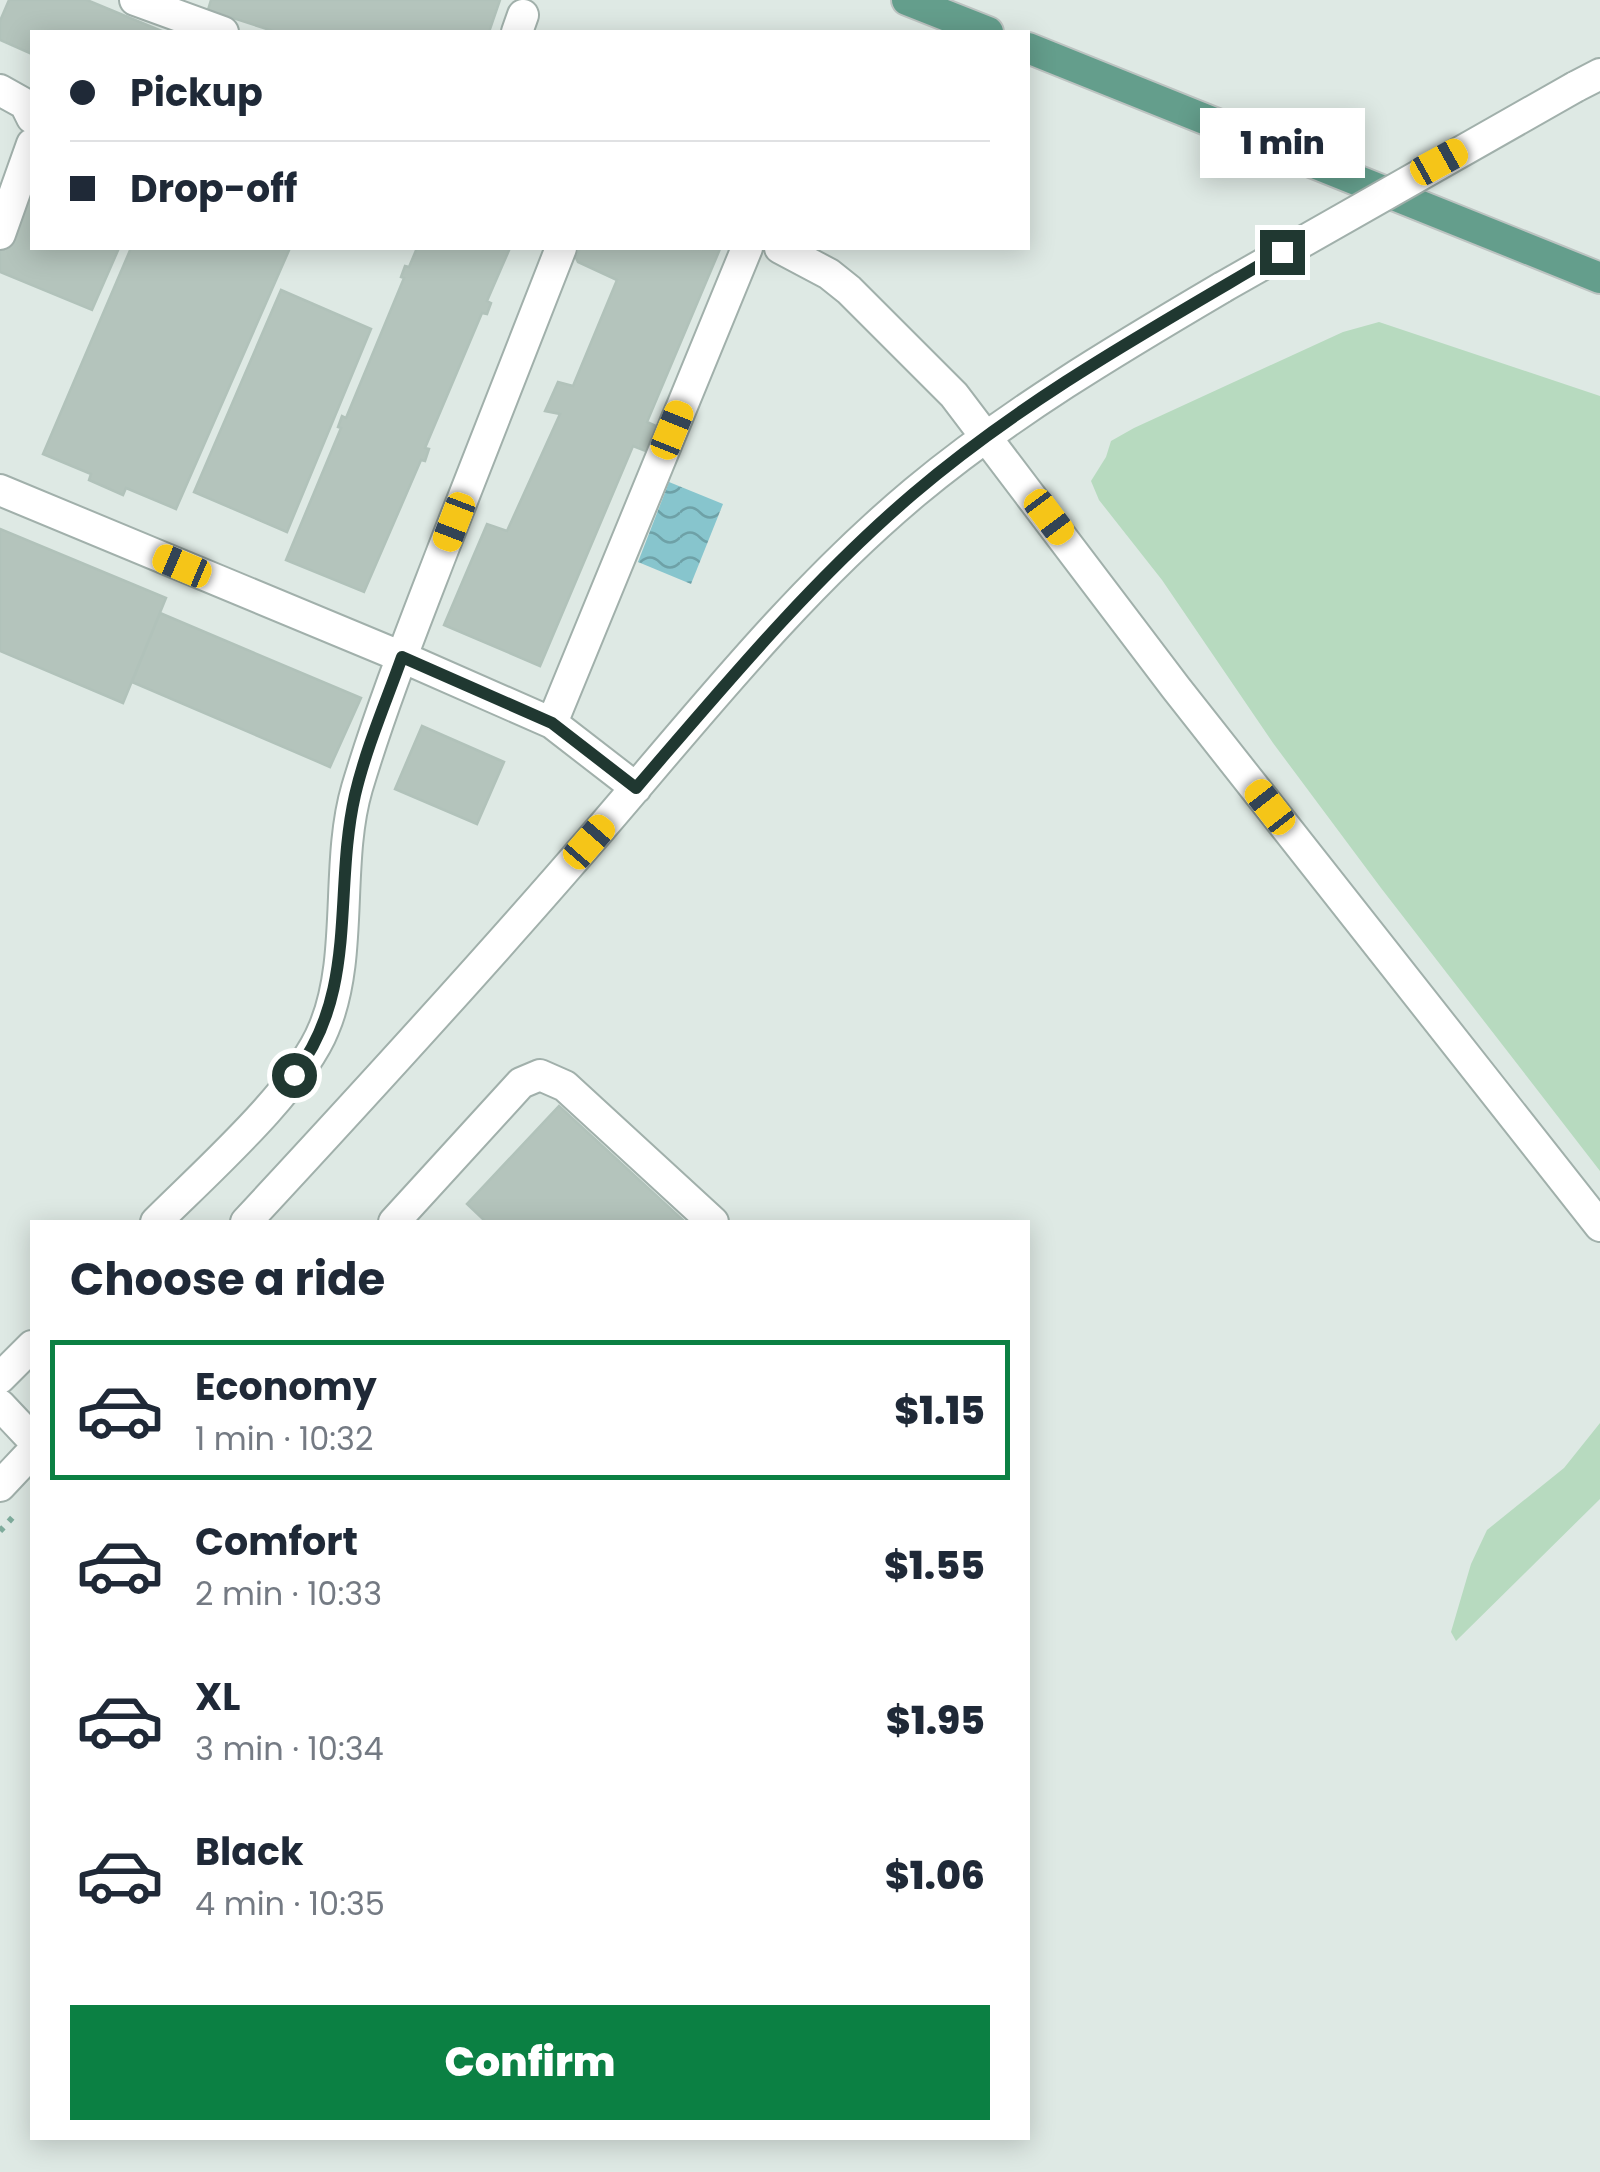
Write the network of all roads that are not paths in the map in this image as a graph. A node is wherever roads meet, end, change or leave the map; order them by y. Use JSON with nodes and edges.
{"nodes":[{"id":1,"x":136,"y":0,"type":"edge"},
{"id":2,"x":907,"y":0,"type":"edge"},
{"id":3,"x":217,"y":30,"type":"edge"},
{"id":4,"x":983,"y":30,"type":"edge"},
{"id":5,"x":1030,"y":49,"type":"edge"},
{"id":6,"x":1588,"y":80,"type":"edge"},
{"id":7,"x":0,"y":90,"type":"edge"},
{"id":8,"x":30,"y":113,"type":"edge"},
{"id":9,"x":30,"y":150,"type":"edge"},
{"id":10,"x":0,"y":234,"type":"edge"},
{"id":11,"x":560,"y":250,"type":"edge"},
{"id":12,"x":747,"y":250,"type":"edge"},
{"id":13,"x":784,"y":250,"type":"edge"},
{"id":14,"x":1600,"y":278,"type":"edge"},
{"id":15,"x":988,"y":435,"type":"junction"},
{"id":16,"x":0,"y":490,"type":"edge"},
{"id":17,"x":402,"y":657,"type":"junction"},
{"id":18,"x":552,"y":723,"type":"junction"},
{"id":19,"x":636,"y":788,"type":"junction"},
{"id":20,"x":158,"y":1220,"type":"edge"},
{"id":21,"x":248,"y":1220,"type":"edge"},
{"id":22,"x":396,"y":1220,"type":"edge"},
{"id":23,"x":711,"y":1220,"type":"edge"},
{"id":24,"x":1600,"y":1226,"type":"edge"},
{"id":25,"x":30,"y":1348,"type":"edge"},
{"id":26,"x":0,"y":1378,"type":"edge"},
{"id":27,"x":0,"y":1405,"type":"edge"},
{"id":28,"x":30,"y":1438,"type":"edge"},
{"id":29,"x":30,"y":1454,"type":"edge"},
{"id":30,"x":0,"y":1486,"type":"edge"}],
"edges":[{"from":1,"to":3,"type":"street"},
{"from":2,"to":4,"type":"main road"},
{"from":5,"to":14,"type":"main road"},
{"from":6,"to":15,"type":"street","bridge":true},
{"from":7,"to":8,"type":"street"},
{"from":9,"to":10,"type":"street"},
{"from":11,"to":17,"type":"street"},
{"from":12,"to":18,"type":"street"},
{"from":13,"to":15,"type":"street"},
{"from":15,"to":19,"type":"street"},
{"from":15,"to":24,"type":"street"},
{"from":16,"to":17,"type":"street"},
{"from":17,"to":18,"type":"street"},
{"from":17,"to":20,"type":"street"},
{"from":18,"to":19,"type":"street"},
{"from":19,"to":21,"type":"street"},
{"from":22,"to":23,"type":"street"},
{"from":25,"to":26,"type":"street"},
{"from":27,"to":28,"type":"street"},
{"from":29,"to":30,"type":"street"}]}
